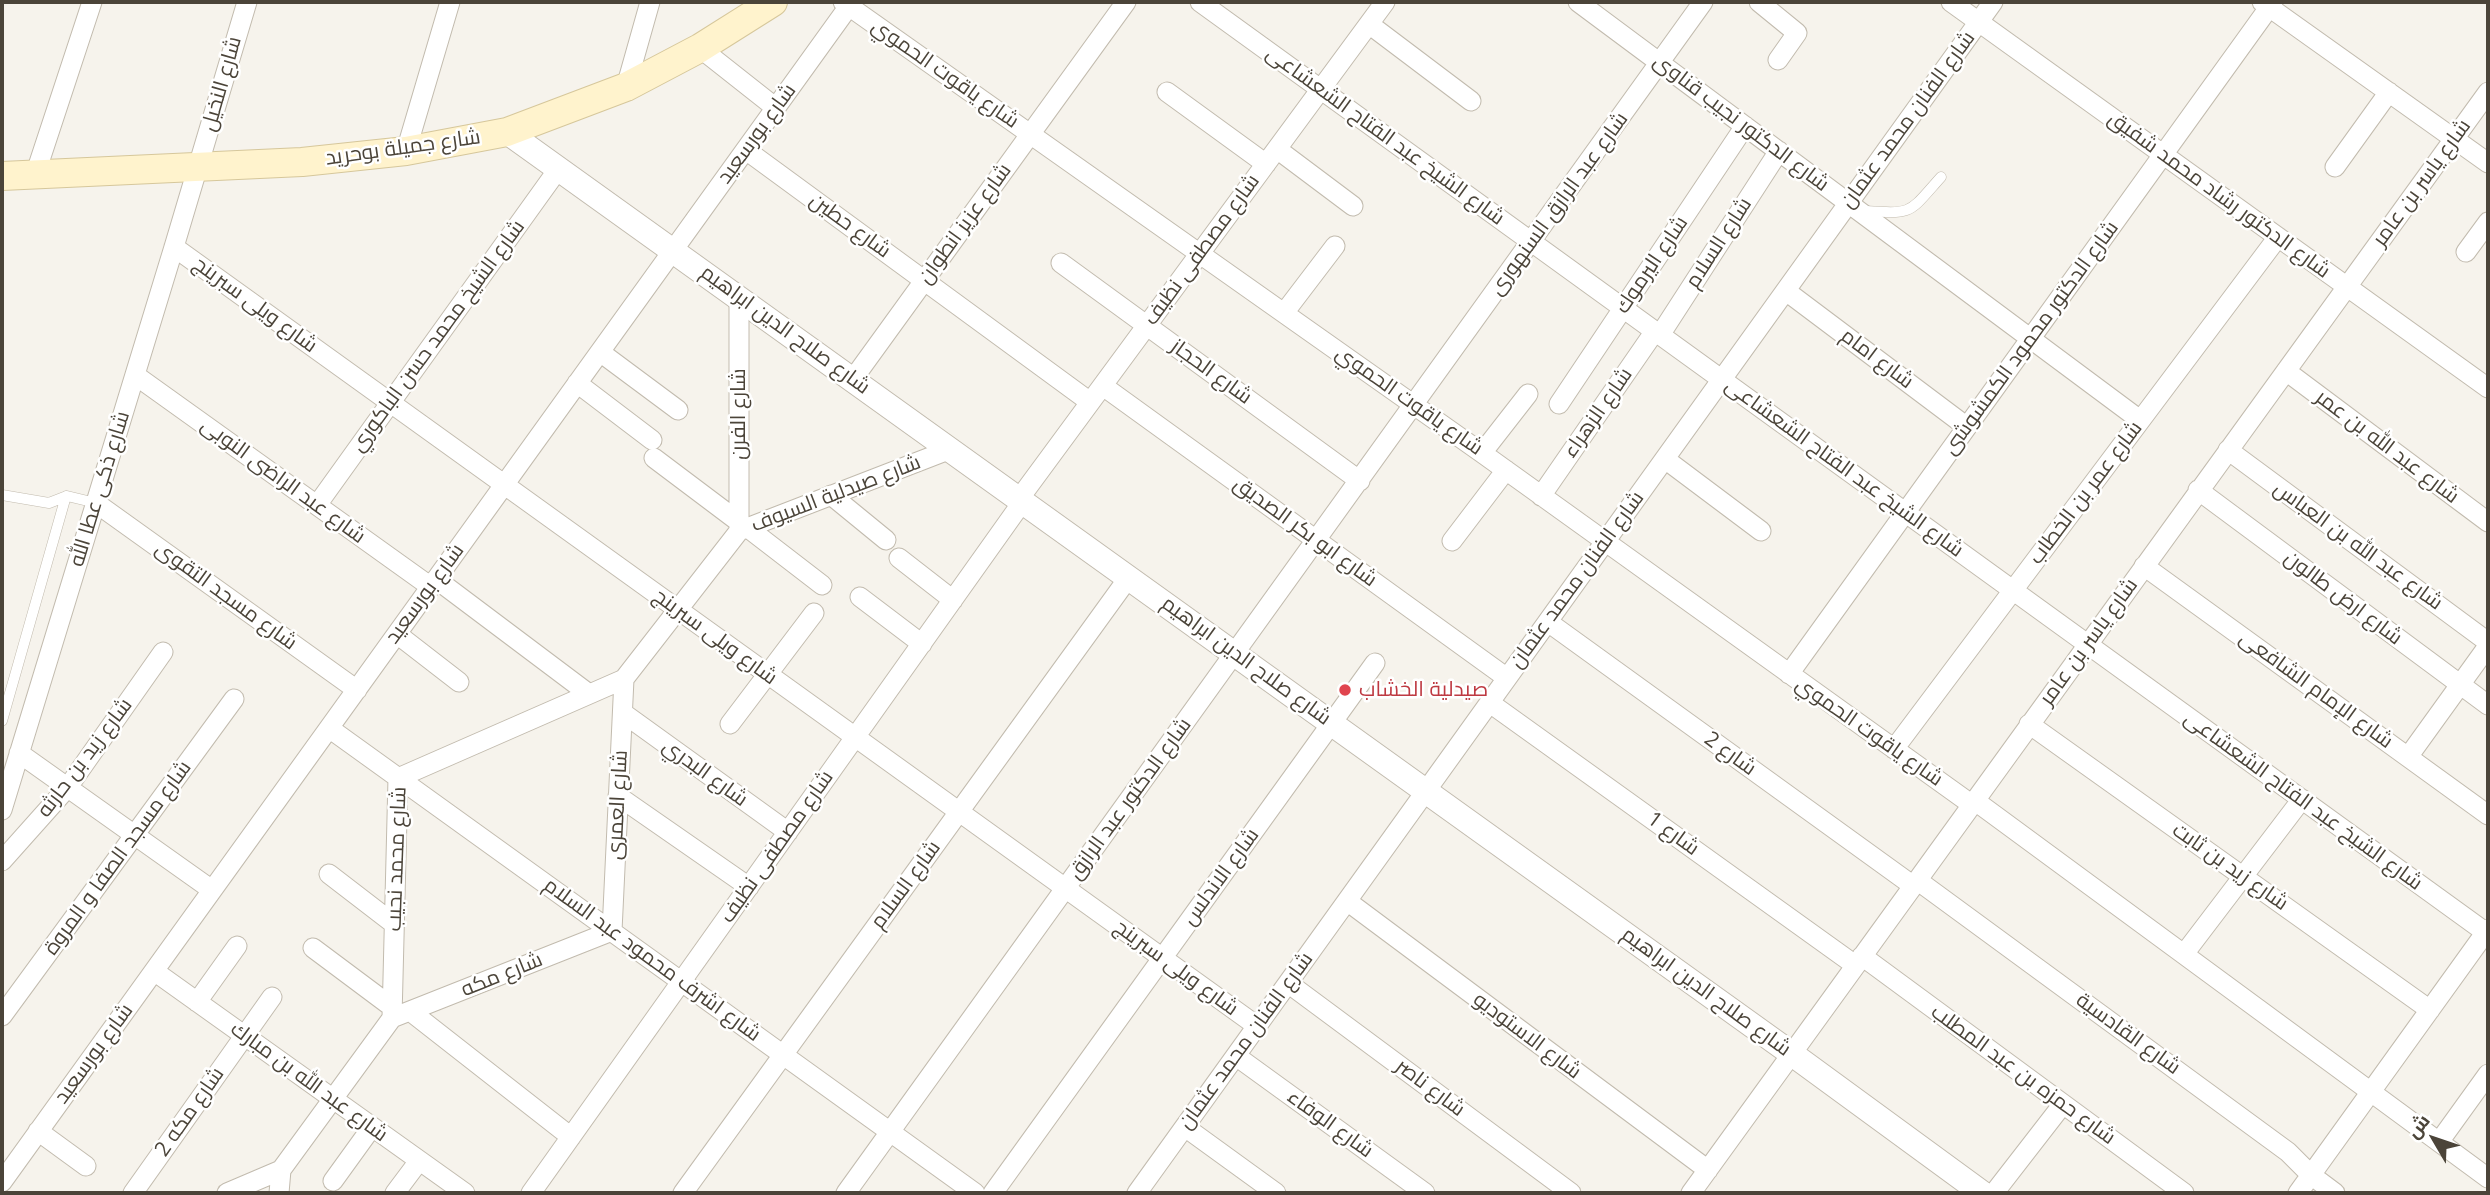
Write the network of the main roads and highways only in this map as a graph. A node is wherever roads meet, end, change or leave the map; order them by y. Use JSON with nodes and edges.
{"nodes":[{"id":1,"x":773,"y":2,"type":"edge"},
{"id":2,"x":2,"y":176,"type":"edge"}],
"edges":[{"from":1,"to":2,"type":"main road","name":"شارع جميلة بوحريد"}]}
